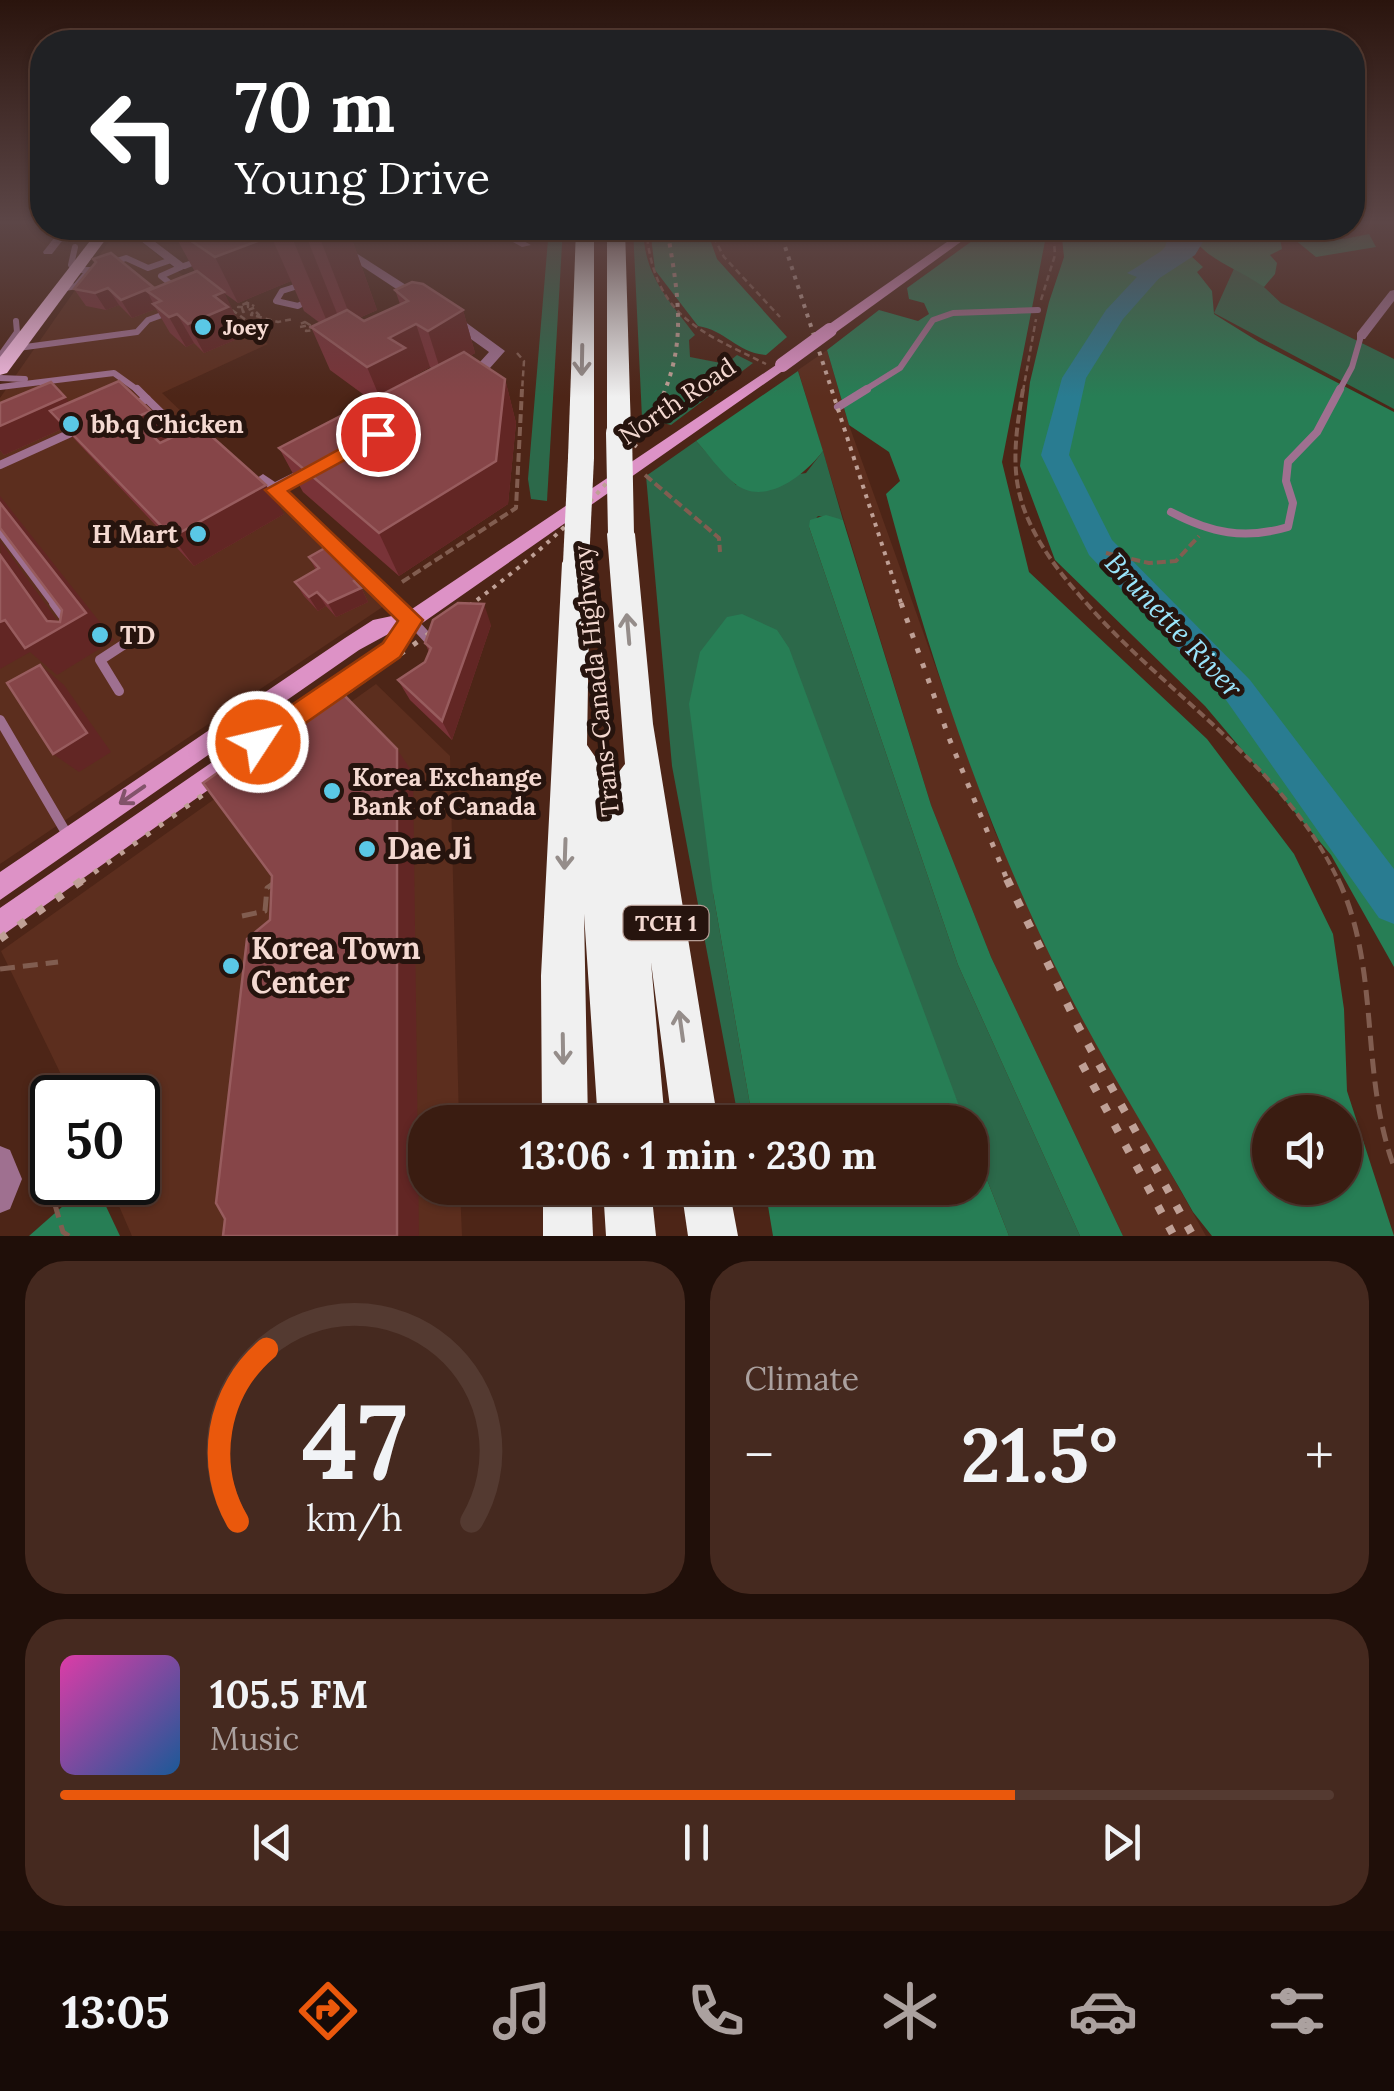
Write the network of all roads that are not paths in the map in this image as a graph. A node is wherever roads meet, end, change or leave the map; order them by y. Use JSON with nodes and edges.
{"nodes":[{"id":1,"x":47,"y":282,"type":"edge"},
{"id":2,"x":68,"y":282,"type":"edge"},
{"id":3,"x":168,"y":282,"type":"edge"},
{"id":4,"x":331,"y":282,"type":"dead end"},
{"id":5,"x":386,"y":282,"type":"edge"},
{"id":6,"x":584,"y":282,"type":"edge"},
{"id":7,"x":617,"y":282,"type":"edge"},
{"id":8,"x":898,"y":282,"type":"edge"},
{"id":9,"x":317,"y":288,"type":"junction"},
{"id":10,"x":1394,"y":293,"type":"edge"},
{"id":11,"x":189,"y":298,"type":"edge"},
{"id":12,"x":182,"y":306,"type":"edge"},
{"id":13,"x":1038,"y":310,"type":"road end"},
{"id":14,"x":1361,"y":336,"type":"joint"},
{"id":15,"x":4,"y":353,"type":"edge"},
{"id":16,"x":0,"y":378,"type":"edge"},
{"id":17,"x":33,"y":380,"type":"junction"},
{"id":18,"x":0,"y":387,"type":"edge"},
{"id":19,"x":456,"y":391,"type":"edge"},
{"id":20,"x":147,"y":399,"type":"junction"},
{"id":21,"x":838,"y":407,"type":"dead end"},
{"id":22,"x":114,"y":414,"type":"edge"},
{"id":23,"x":81,"y":428,"type":"edge"},
{"id":24,"x":184,"y":451,"type":"edge"},
{"id":25,"x":326,"y":462,"type":"edge"},
{"id":26,"x":0,"y":465,"type":"edge"},
{"id":27,"x":1171,"y":512,"type":"dead end"},
{"id":28,"x":0,"y":531,"type":"edge"},
{"id":29,"x":411,"y":620,"type":"junction"},
{"id":30,"x":74,"y":629,"type":"edge"},
{"id":31,"x":146,"y":630,"type":"dead end"},
{"id":32,"x":432,"y":652,"type":"edge"},
{"id":33,"x":118,"y":691,"type":"dead end"},
{"id":34,"x":0,"y":720,"type":"edge"},
{"id":35,"x":570,"y":722,"type":"junction"},
{"id":36,"x":636,"y":724,"type":"junction"},
{"id":37,"x":230,"y":746,"type":"junction"},
{"id":38,"x":69,"y":838,"type":"junction"},
{"id":39,"x":4,"y":879,"type":"edge"},
{"id":40,"x":0,"y":924,"type":"edge"},
{"id":41,"x":565,"y":1105,"type":"edge"},
{"id":42,"x":620,"y":1105,"type":"edge"},
{"id":43,"x":641,"y":1105,"type":"edge"},
{"id":44,"x":692,"y":1105,"type":"edge"},
{"id":45,"x":0,"y":1160,"type":"edge"},
{"id":46,"x":0,"y":1199,"type":"edge"},
{"id":47,"x":567,"y":1205,"type":"edge"},
{"id":48,"x":628,"y":1205,"type":"edge"},
{"id":49,"x":648,"y":1205,"type":"edge"},
{"id":50,"x":708,"y":1205,"type":"edge"},
{"id":51,"x":568,"y":1236,"type":"edge"},
{"id":52,"x":631,"y":1236,"type":"edge"},
{"id":53,"x":651,"y":1236,"type":"edge"},
{"id":54,"x":713,"y":1236,"type":"edge"}],
"edges":[{"from":1,"to":15,"type":"main road"},
{"from":2,"to":15,"type":"main road"},
{"from":3,"to":11,"type":"lane"},
{"from":4,"to":9,"type":"lane"},
{"from":5,"to":19,"type":"street"},
{"from":6,"to":35,"type":"highway","name":"Trans-Canada Highway","one_way":true,"bridge":true},
{"from":36,"to":7,"type":"highway","name":"Trans-Canada Highway","number":"TCH 1","one_way":true,"bridge":true},
{"from":8,"to":29,"type":"main road","name":"North Road","bridge":true},
{"from":9,"to":9,"type":"lane"},
{"from":10,"to":14,"type":"street"},
{"from":12,"to":15,"type":"lane"},
{"from":13,"to":21,"type":"lane"},
{"from":14,"to":27,"type":"lane"},
{"from":16,"to":17,"type":"lane"},
{"from":17,"to":18,"type":"lane"},
{"from":17,"to":20,"type":"lane"},
{"from":20,"to":22,"type":"lane"},
{"from":20,"to":24,"type":"lane"},
{"from":23,"to":26,"type":"lane"},
{"from":25,"to":29,"type":"street"},
{"from":28,"to":30,"type":"lane"},
{"from":29,"to":32,"type":"lane"},
{"from":29,"to":37,"type":"main road","name":"North Road"},
{"from":29,"to":37,"type":"main road","name":"North Road"},
{"from":31,"to":33,"type":"lane"},
{"from":34,"to":38,"type":"lane"},
{"from":35,"to":41,"type":"highway","name":"Trans-Canada Highway","one_way":true},
{"from":35,"to":42,"type":"highway"},
{"from":36,"to":43,"type":"highway"},
{"from":44,"to":36,"type":"highway","name":"Trans-Canada Highway","number":"TCH 1","one_way":true},
{"from":37,"to":38,"type":"main road","name":"North Road","one_way":true},
{"from":37,"to":40,"type":"main road"},
{"from":38,"to":39,"type":"main road","name":"North Road"},
{"from":45,"to":46,"type":"street"},
{"from":47,"to":51,"type":"highway"},
{"from":48,"to":52,"type":"highway"},
{"from":49,"to":53,"type":"highway"},
{"from":50,"to":54,"type":"highway"}]}
